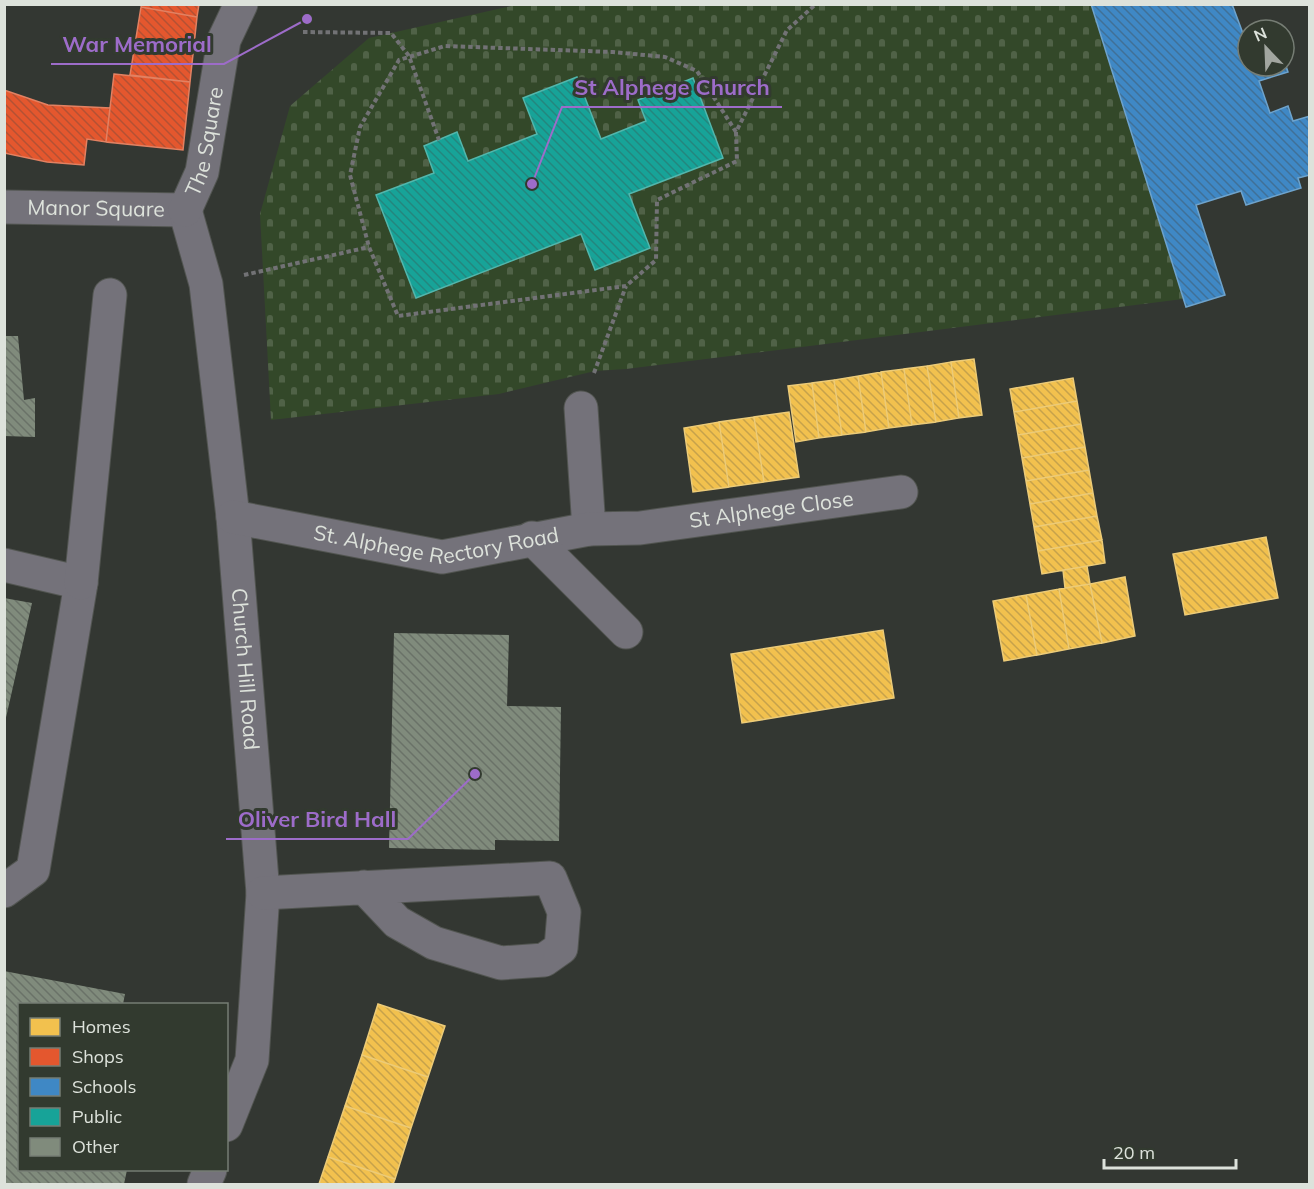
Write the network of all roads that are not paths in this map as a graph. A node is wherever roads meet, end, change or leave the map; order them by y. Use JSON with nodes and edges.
{"nodes":[{"id":1,"x":241,"y":4,"type":"edge"},
{"id":2,"x":4,"y":207,"type":"edge"},
{"id":3,"x":185,"y":210,"type":"junction"},
{"id":4,"x":110,"y":295,"type":"dead end"},
{"id":5,"x":581,"y":408,"type":"road end"},
{"id":6,"x":901,"y":492,"type":"dead end"},
{"id":7,"x":233,"y":517,"type":"junction"},
{"id":8,"x":640,"y":528,"type":"joint"},
{"id":9,"x":589,"y":529,"type":"junction"},
{"id":10,"x":532,"y":538,"type":"junction"},
{"id":11,"x":4,"y":565,"type":"edge"},
{"id":12,"x":81,"y":583,"type":"junction"},
{"id":13,"x":626,"y":632,"type":"dead end"},
{"id":14,"x":364,"y":887,"type":"junction"},
{"id":15,"x":4,"y":891,"type":"edge"},
{"id":16,"x":263,"y":893,"type":"junction"},
{"id":17,"x":228,"y":1120,"type":"edge"},
{"id":18,"x":210,"y":1171,"type":"edge"},
{"id":19,"x":204,"y":1185,"type":"edge"}],
"edges":[{"from":1,"to":3,"type":"street","name":"The Square"},
{"from":2,"to":3,"type":"street","name":"Manor Square"},
{"from":3,"to":7,"type":"street","name":"Church Hill Road"},
{"from":4,"to":12,"type":"street"},
{"from":5,"to":9,"type":"street"},
{"from":6,"to":8,"type":"street","name":"St Alphege Close"},
{"from":7,"to":10,"type":"street","name":"St. Alphege Rectory Road"},
{"from":7,"to":16,"type":"street","name":"Church Hill Road"},
{"from":8,"to":9,"type":"street","name":"St. Alphege Rectory Road"},
{"from":9,"to":10,"type":"street","name":"St. Alphege Rectory Road"},
{"from":10,"to":13,"type":"street"},
{"from":11,"to":12,"type":"street"},
{"from":12,"to":15,"type":"street"},
{"from":14,"to":14,"type":"street"},
{"from":14,"to":16,"type":"street"},
{"from":16,"to":17,"type":"street","name":"Church Hill Road"},
{"from":18,"to":19,"type":"street"}]}
